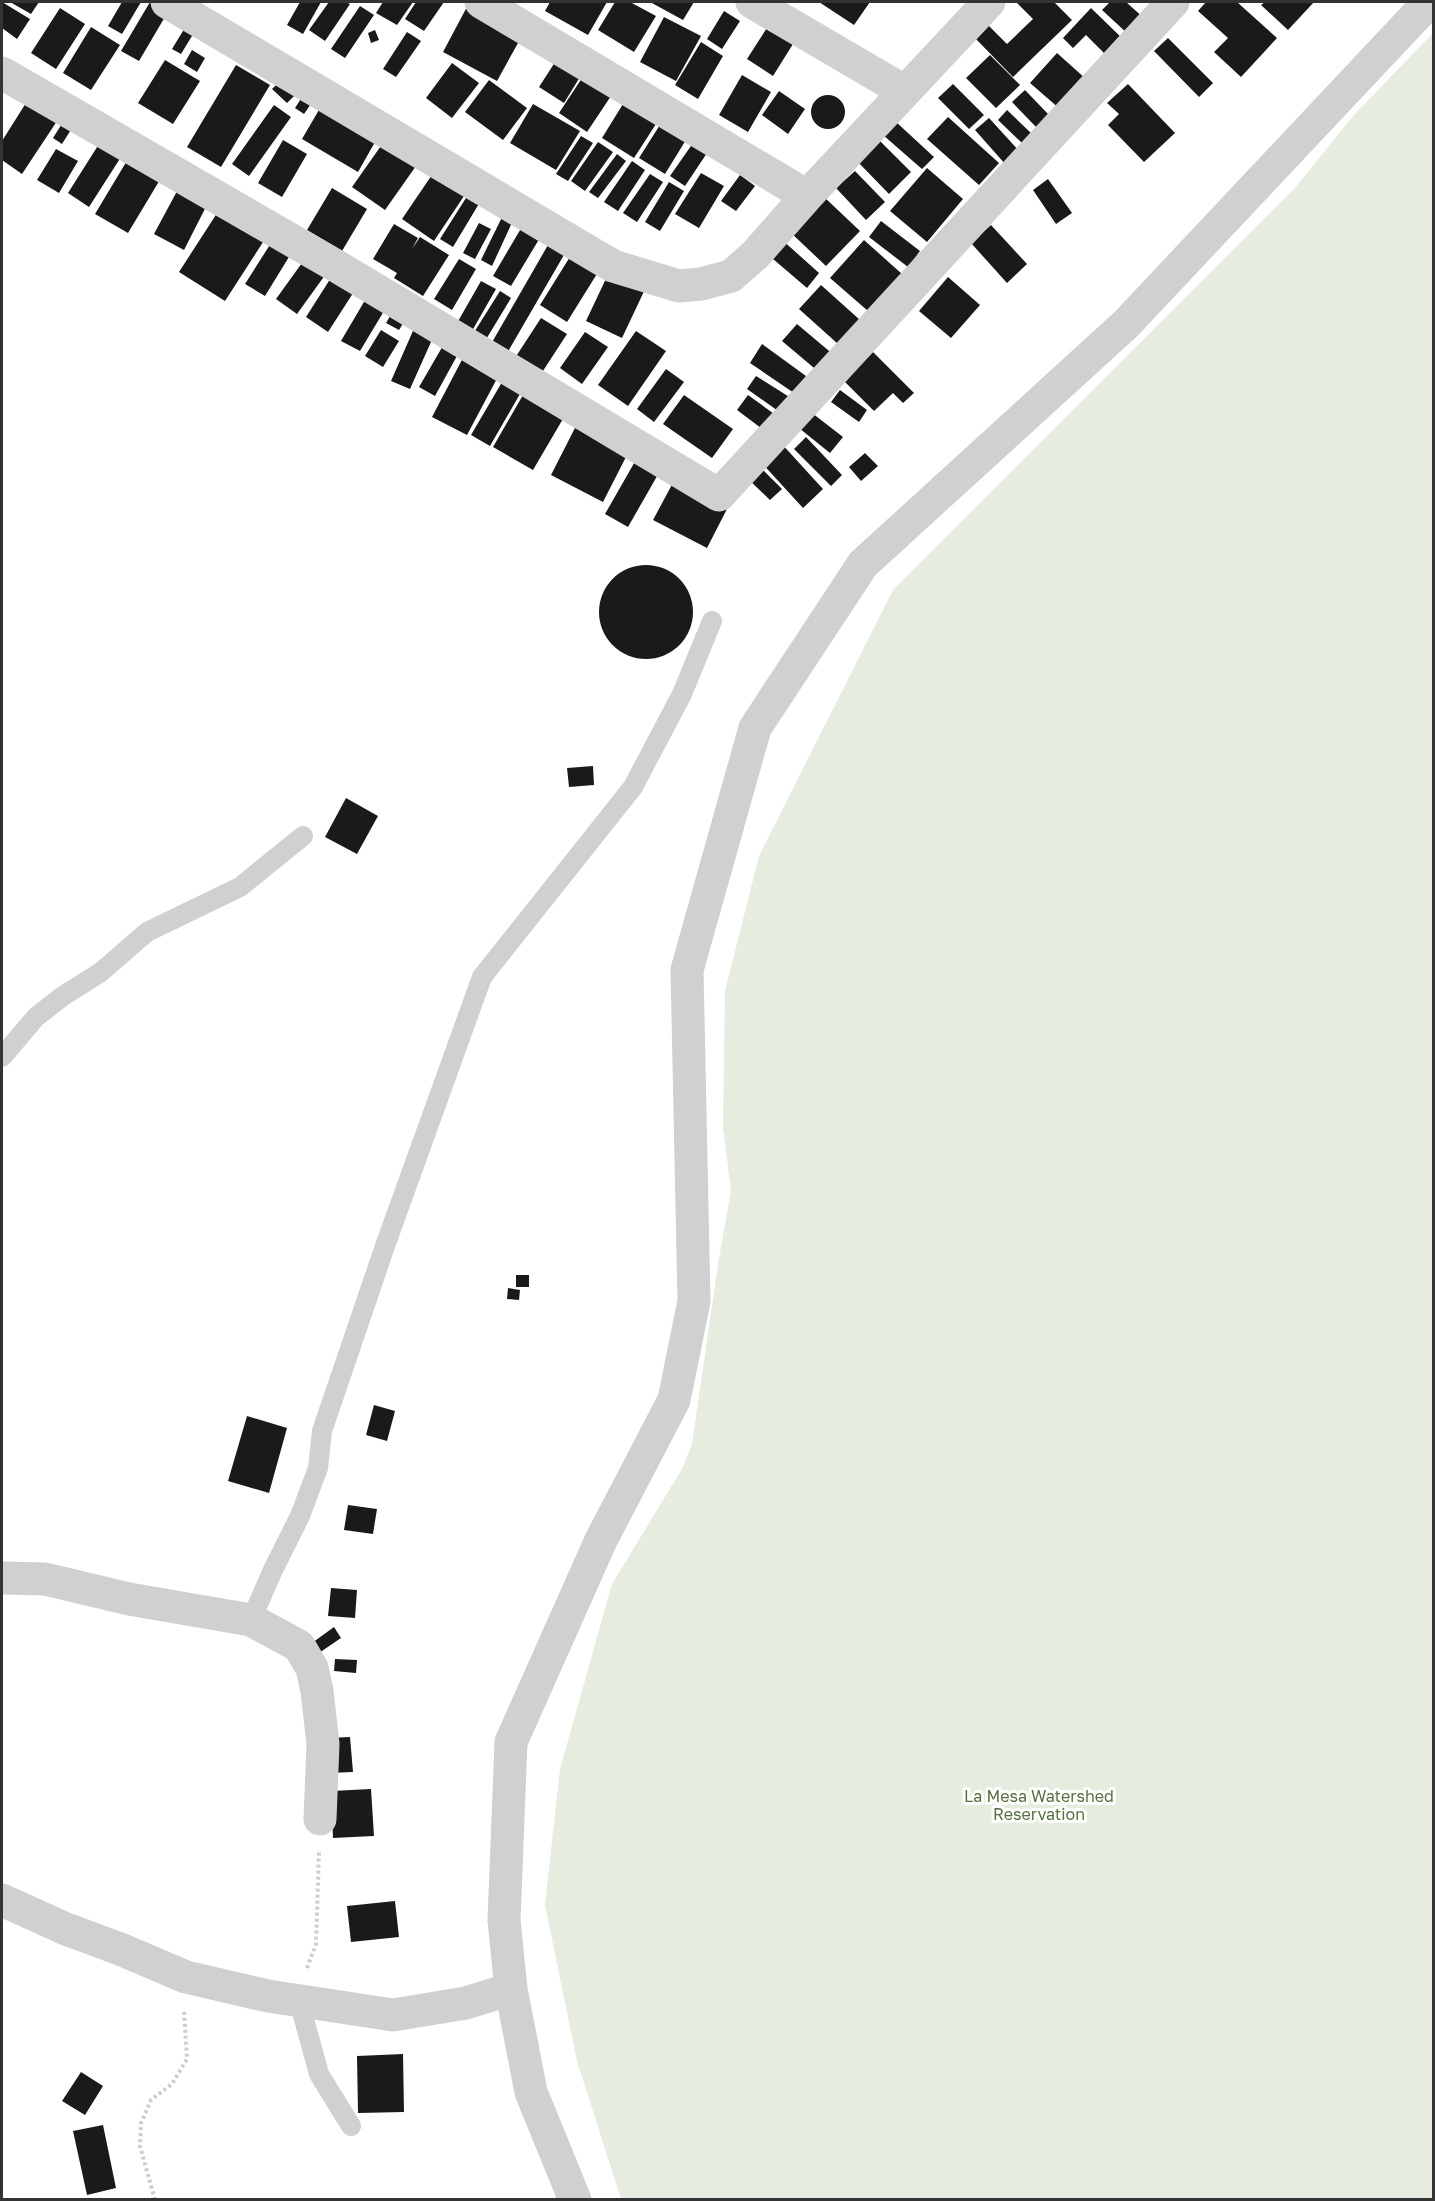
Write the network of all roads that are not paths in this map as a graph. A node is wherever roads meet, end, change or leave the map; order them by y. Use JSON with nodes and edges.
{"nodes":[{"id":1,"x":167,"y":2,"type":"edge"},
{"id":2,"x":481,"y":2,"type":"edge"},
{"id":3,"x":752,"y":2,"type":"edge"},
{"id":4,"x":989,"y":2,"type":"edge"},
{"id":5,"x":1173,"y":2,"type":"edge"},
{"id":6,"x":1429,"y":2,"type":"edge"},
{"id":7,"x":2,"y":73,"type":"edge"},
{"id":8,"x":904,"y":91,"type":"junction"},
{"id":9,"x":807,"y":196,"type":"junction"},
{"id":10,"x":712,"y":621,"type":"dead end"},
{"id":11,"x":303,"y":836,"type":"dead end"},
{"id":12,"x":2,"y":1057,"type":"edge"},
{"id":13,"x":2,"y":1578,"type":"edge"},
{"id":14,"x":251,"y":1620,"type":"junction"},
{"id":15,"x":320,"y":1819,"type":"road end"},
{"id":16,"x":2,"y":1900,"type":"edge"},
{"id":17,"x":511,"y":1989,"type":"junction"},
{"id":18,"x":299,"y":2001,"type":"junction"},
{"id":19,"x":351,"y":2126,"type":"dead end"},
{"id":20,"x":575,"y":2199,"type":"edge"}],
"edges":[{"from":1,"to":9,"type":"street"},
{"from":2,"to":9,"type":"street"},
{"from":3,"to":8,"type":"street"},
{"from":4,"to":8,"type":"street"},
{"from":5,"to":7,"type":"street"},
{"from":6,"to":17,"type":"street"},
{"from":8,"to":9,"type":"street"},
{"from":10,"to":14,"type":"lane"},
{"from":11,"to":12,"type":"lane"},
{"from":13,"to":14,"type":"street"},
{"from":14,"to":15,"type":"street"},
{"from":16,"to":18,"type":"street"},
{"from":17,"to":18,"type":"street"},
{"from":17,"to":20,"type":"street"},
{"from":18,"to":19,"type":"lane"}]}
